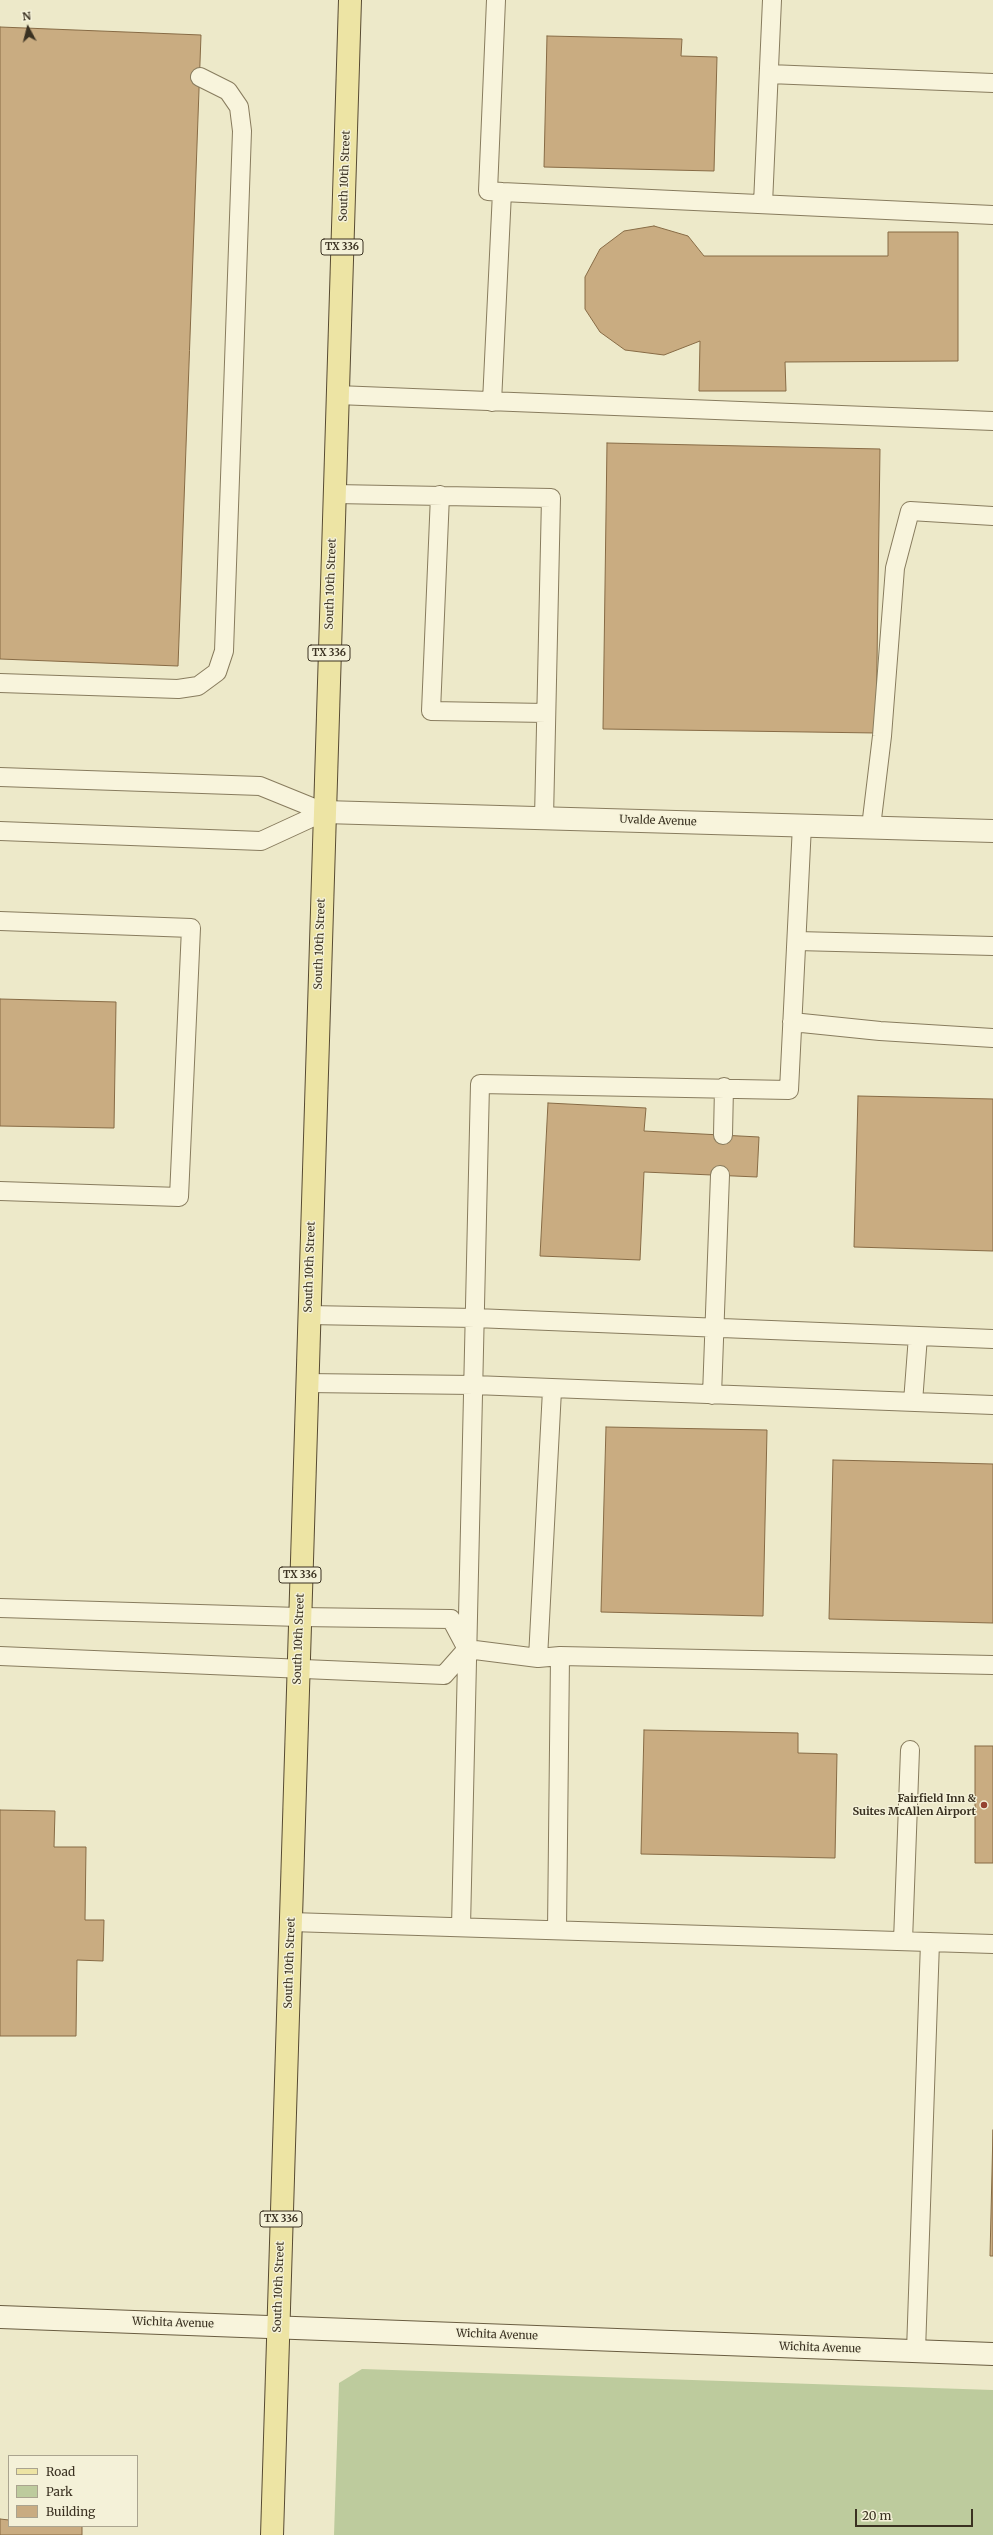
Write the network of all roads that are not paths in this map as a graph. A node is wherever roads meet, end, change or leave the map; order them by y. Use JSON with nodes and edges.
{"nodes":[{"id":1,"x":350,"y":0,"type":"edge"},
{"id":2,"x":496,"y":0,"type":"edge"},
{"id":3,"x":772,"y":0,"type":"edge"},
{"id":4,"x":769,"y":74,"type":"junction"},
{"id":5,"x":200,"y":78,"type":"dead end"},
{"id":6,"x":993,"y":83,"type":"edge"},
{"id":7,"x":502,"y":192,"type":"junction"},
{"id":8,"x":762,"y":204,"type":"junction"},
{"id":9,"x":993,"y":215,"type":"edge"},
{"id":10,"x":337,"y":396,"type":"junction"},
{"id":11,"x":492,"y":402,"type":"junction"},
{"id":12,"x":993,"y":421,"type":"edge"},
{"id":13,"x":334,"y":494,"type":"junction"},
{"id":14,"x":440,"y":495,"type":"junction"},
{"id":15,"x":993,"y":516,"type":"edge"},
{"id":16,"x":0,"y":683,"type":"edge"},
{"id":17,"x":546,"y":713,"type":"junction"},
{"id":18,"x":0,"y":777,"type":"edge"},
{"id":19,"x":324,"y":812,"type":"junction"},
{"id":20,"x":544,"y":818,"type":"junction"},
{"id":21,"x":802,"y":825,"type":"junction"},
{"id":22,"x":871,"y":827,"type":"junction"},
{"id":23,"x":0,"y":831,"type":"edge"},
{"id":24,"x":993,"y":831,"type":"edge"},
{"id":25,"x":0,"y":921,"type":"edge"},
{"id":26,"x":797,"y":941,"type":"junction"},
{"id":27,"x":993,"y":946,"type":"edge"},
{"id":28,"x":792,"y":1022,"type":"junction"},
{"id":29,"x":993,"y":1038,"type":"edge"},
{"id":30,"x":724,"y":1088,"type":"junction"},
{"id":31,"x":722,"y":1135,"type":"dead end"},
{"id":32,"x":720,"y":1176,"type":"dead end"},
{"id":33,"x":0,"y":1191,"type":"edge"},
{"id":34,"x":308,"y":1316,"type":"junction"},
{"id":35,"x":475,"y":1318,"type":"junction"},
{"id":36,"x":715,"y":1327,"type":"junction"},
{"id":37,"x":918,"y":1336,"type":"junction"},
{"id":38,"x":993,"y":1339,"type":"edge"},
{"id":39,"x":306,"y":1383,"type":"junction"},
{"id":40,"x":474,"y":1385,"type":"junction"},
{"id":41,"x":552,"y":1390,"type":"junction"},
{"id":42,"x":712,"y":1395,"type":"junction"},
{"id":43,"x":913,"y":1402,"type":"junction"},
{"id":44,"x":993,"y":1405,"type":"edge"},
{"id":45,"x":0,"y":1608,"type":"edge"},
{"id":46,"x":299,"y":1617,"type":"junction"},
{"id":47,"x":467,"y":1649,"type":"junction"},
{"id":48,"x":0,"y":1656,"type":"edge"},
{"id":49,"x":560,"y":1656,"type":"junction"},
{"id":50,"x":538,"y":1658,"type":"junction"},
{"id":51,"x":993,"y":1665,"type":"edge"},
{"id":52,"x":298,"y":1668,"type":"junction"},
{"id":53,"x":910,"y":1750,"type":"dead end"},
{"id":54,"x":291,"y":1922,"type":"junction"},
{"id":55,"x":461,"y":1927,"type":"junction"},
{"id":56,"x":557,"y":1930,"type":"junction"},
{"id":57,"x":903,"y":1941,"type":"junction"},
{"id":58,"x":930,"y":1942,"type":"junction"},
{"id":59,"x":993,"y":1944,"type":"edge"},
{"id":60,"x":0,"y":2317,"type":"edge"},
{"id":61,"x":277,"y":2327,"type":"junction"},
{"id":62,"x":916,"y":2351,"type":"junction"},
{"id":63,"x":993,"y":2354,"type":"edge"},
{"id":64,"x":272,"y":2535,"type":"edge"}],
"edges":[{"from":1,"to":10,"type":"main road","name":"South 10th Street","number":"TX 336"},
{"from":2,"to":7,"type":"lane"},
{"from":3,"to":4,"type":"lane"},
{"from":4,"to":6,"type":"lane"},
{"from":4,"to":8,"type":"lane"},
{"from":5,"to":16,"type":"lane"},
{"from":7,"to":8,"type":"lane"},
{"from":7,"to":11,"type":"lane"},
{"from":8,"to":9,"type":"lane"},
{"from":10,"to":11,"type":"lane"},
{"from":10,"to":13,"type":"main road","name":"South 10th Street","number":"TX 336"},
{"from":11,"to":12,"type":"lane"},
{"from":13,"to":14,"type":"lane"},
{"from":13,"to":19,"type":"main road","name":"South 10th Street","number":"TX 336"},
{"from":14,"to":17,"type":"lane"},
{"from":14,"to":17,"type":"lane"},
{"from":15,"to":22,"type":"lane"},
{"from":17,"to":20,"type":"lane"},
{"from":18,"to":19,"type":"lane"},
{"from":19,"to":20,"type":"street","name":"Uvalde Avenue"},
{"from":19,"to":23,"type":"lane"},
{"from":19,"to":34,"type":"main road","name":"South 10th Street","number":"TX 336"},
{"from":20,"to":21,"type":"street","name":"Uvalde Avenue"},
{"from":21,"to":22,"type":"street","name":"Uvalde Avenue"},
{"from":21,"to":26,"type":"lane"},
{"from":22,"to":24,"type":"street","name":"Uvalde Avenue"},
{"from":25,"to":33,"type":"lane"},
{"from":26,"to":27,"type":"lane"},
{"from":26,"to":28,"type":"lane"},
{"from":28,"to":29,"type":"lane"},
{"from":28,"to":30,"type":"lane"},
{"from":30,"to":31,"type":"lane"},
{"from":30,"to":35,"type":"lane"},
{"from":32,"to":36,"type":"lane"},
{"from":34,"to":35,"type":"lane"},
{"from":34,"to":39,"type":"main road","name":"South 10th Street","number":"TX 336"},
{"from":35,"to":36,"type":"lane"},
{"from":35,"to":40,"type":"lane"},
{"from":36,"to":37,"type":"lane"},
{"from":36,"to":42,"type":"lane"},
{"from":37,"to":38,"type":"lane"},
{"from":37,"to":43,"type":"lane"},
{"from":39,"to":40,"type":"lane"},
{"from":39,"to":46,"type":"main road","name":"South 10th Street","number":"TX 336"},
{"from":40,"to":41,"type":"lane"},
{"from":40,"to":47,"type":"lane"},
{"from":41,"to":42,"type":"lane"},
{"from":41,"to":50,"type":"lane"},
{"from":42,"to":43,"type":"lane"},
{"from":43,"to":44,"type":"lane"},
{"from":45,"to":46,"type":"lane"},
{"from":46,"to":47,"type":"lane"},
{"from":46,"to":52,"type":"main road","name":"South 10th Street","number":"TX 336"},
{"from":47,"to":50,"type":"lane"},
{"from":47,"to":52,"type":"lane"},
{"from":47,"to":55,"type":"lane"},
{"from":48,"to":52,"type":"lane"},
{"from":49,"to":50,"type":"lane"},
{"from":49,"to":51,"type":"lane"},
{"from":49,"to":56,"type":"lane"},
{"from":52,"to":54,"type":"main road","name":"South 10th Street","number":"TX 336"},
{"from":53,"to":57,"type":"lane"},
{"from":54,"to":55,"type":"lane"},
{"from":54,"to":61,"type":"main road","name":"South 10th Street","number":"TX 336"},
{"from":55,"to":56,"type":"lane"},
{"from":56,"to":57,"type":"lane"},
{"from":57,"to":58,"type":"lane"},
{"from":58,"to":59,"type":"lane"},
{"from":58,"to":62,"type":"lane"},
{"from":60,"to":61,"type":"street","name":"Wichita Avenue"},
{"from":61,"to":62,"type":"street","name":"Wichita Avenue"},
{"from":61,"to":64,"type":"main road","name":"South 10th Street","number":"TX 336"},
{"from":62,"to":63,"type":"street","name":"Wichita Avenue"}]}
